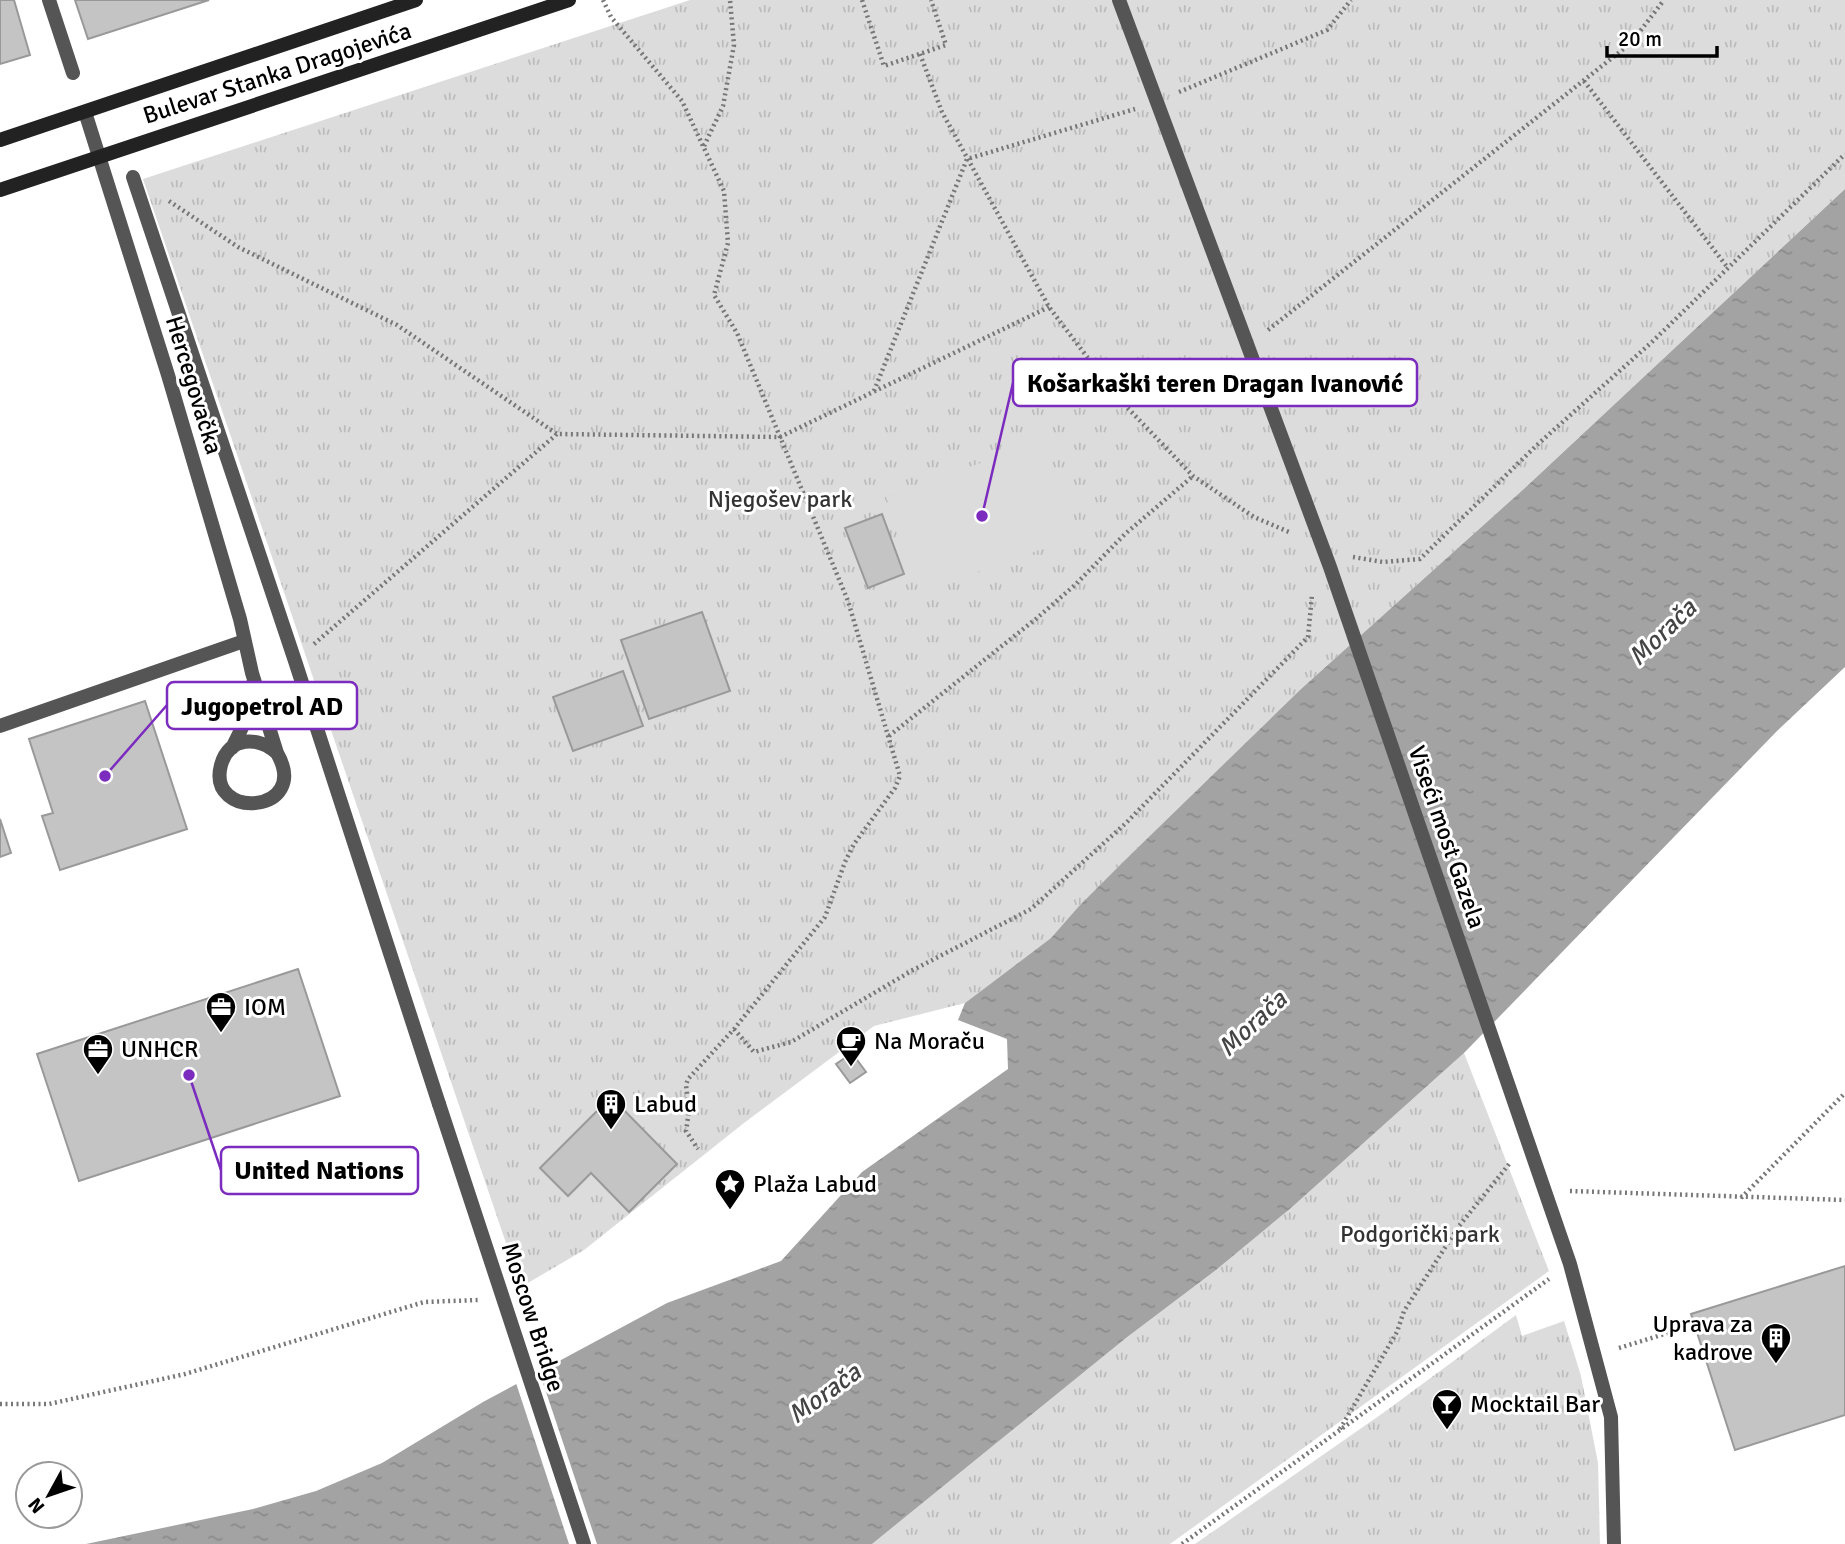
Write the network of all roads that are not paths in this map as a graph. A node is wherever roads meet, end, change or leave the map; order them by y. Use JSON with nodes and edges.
{"nodes":[{"id":1,"x":49,"y":0,"type":"edge"},
{"id":2,"x":416,"y":0,"type":"edge"},
{"id":3,"x":569,"y":0,"type":"edge"},
{"id":4,"x":1119,"y":0,"type":"edge"},
{"id":5,"x":73,"y":73,"type":"dead end"},
{"id":6,"x":85,"y":112,"type":"junction"},
{"id":7,"x":0,"y":140,"type":"edge"},
{"id":8,"x":99,"y":156,"type":"junction"},
{"id":9,"x":133,"y":177,"type":"road end"},
{"id":10,"x":0,"y":190,"type":"edge"},
{"id":11,"x":244,"y":641,"type":"junction"},
{"id":12,"x":252,"y":673,"type":"junction"},
{"id":13,"x":0,"y":726,"type":"edge"},
{"id":14,"x":232,"y":748,"type":"junction"},
{"id":15,"x":277,"y":753,"type":"junction"},
{"id":16,"x":584,"y":1544,"type":"edge"},
{"id":17,"x":1614,"y":1544,"type":"edge"}],
"edges":[{"from":1,"to":5,"type":"street"},
{"from":2,"to":6,"type":"street","name":"Bulevar Stanka Dragojevića"},
{"from":3,"to":8,"type":"street","name":"Bulevar Stanka Dragojevića"},
{"from":4,"to":17,"type":"street","name":"Viseći most Gazela"},
{"from":6,"to":7,"type":"street","name":"Bulevar Stanka Dragojevića"},
{"from":6,"to":8,"type":"street","name":"Hercegovačka"},
{"from":8,"to":10,"type":"street","name":"Bulevar Stanka Dragojevića"},
{"from":8,"to":11,"type":"street","name":"Hercegovačka"},
{"from":9,"to":16,"type":"street","name":"Moscow Bridge","bridge":true},
{"from":11,"to":12,"type":"street","name":"Hercegovačka"},
{"from":11,"to":13,"type":"street"},
{"from":12,"to":14,"type":"street","name":"Hercegovačka"},
{"from":12,"to":15,"type":"street","name":"Hercegovačka"},
{"from":14,"to":15,"type":"street"},
{"from":14,"to":15,"type":"street","name":"Hercegovačka"}]}
